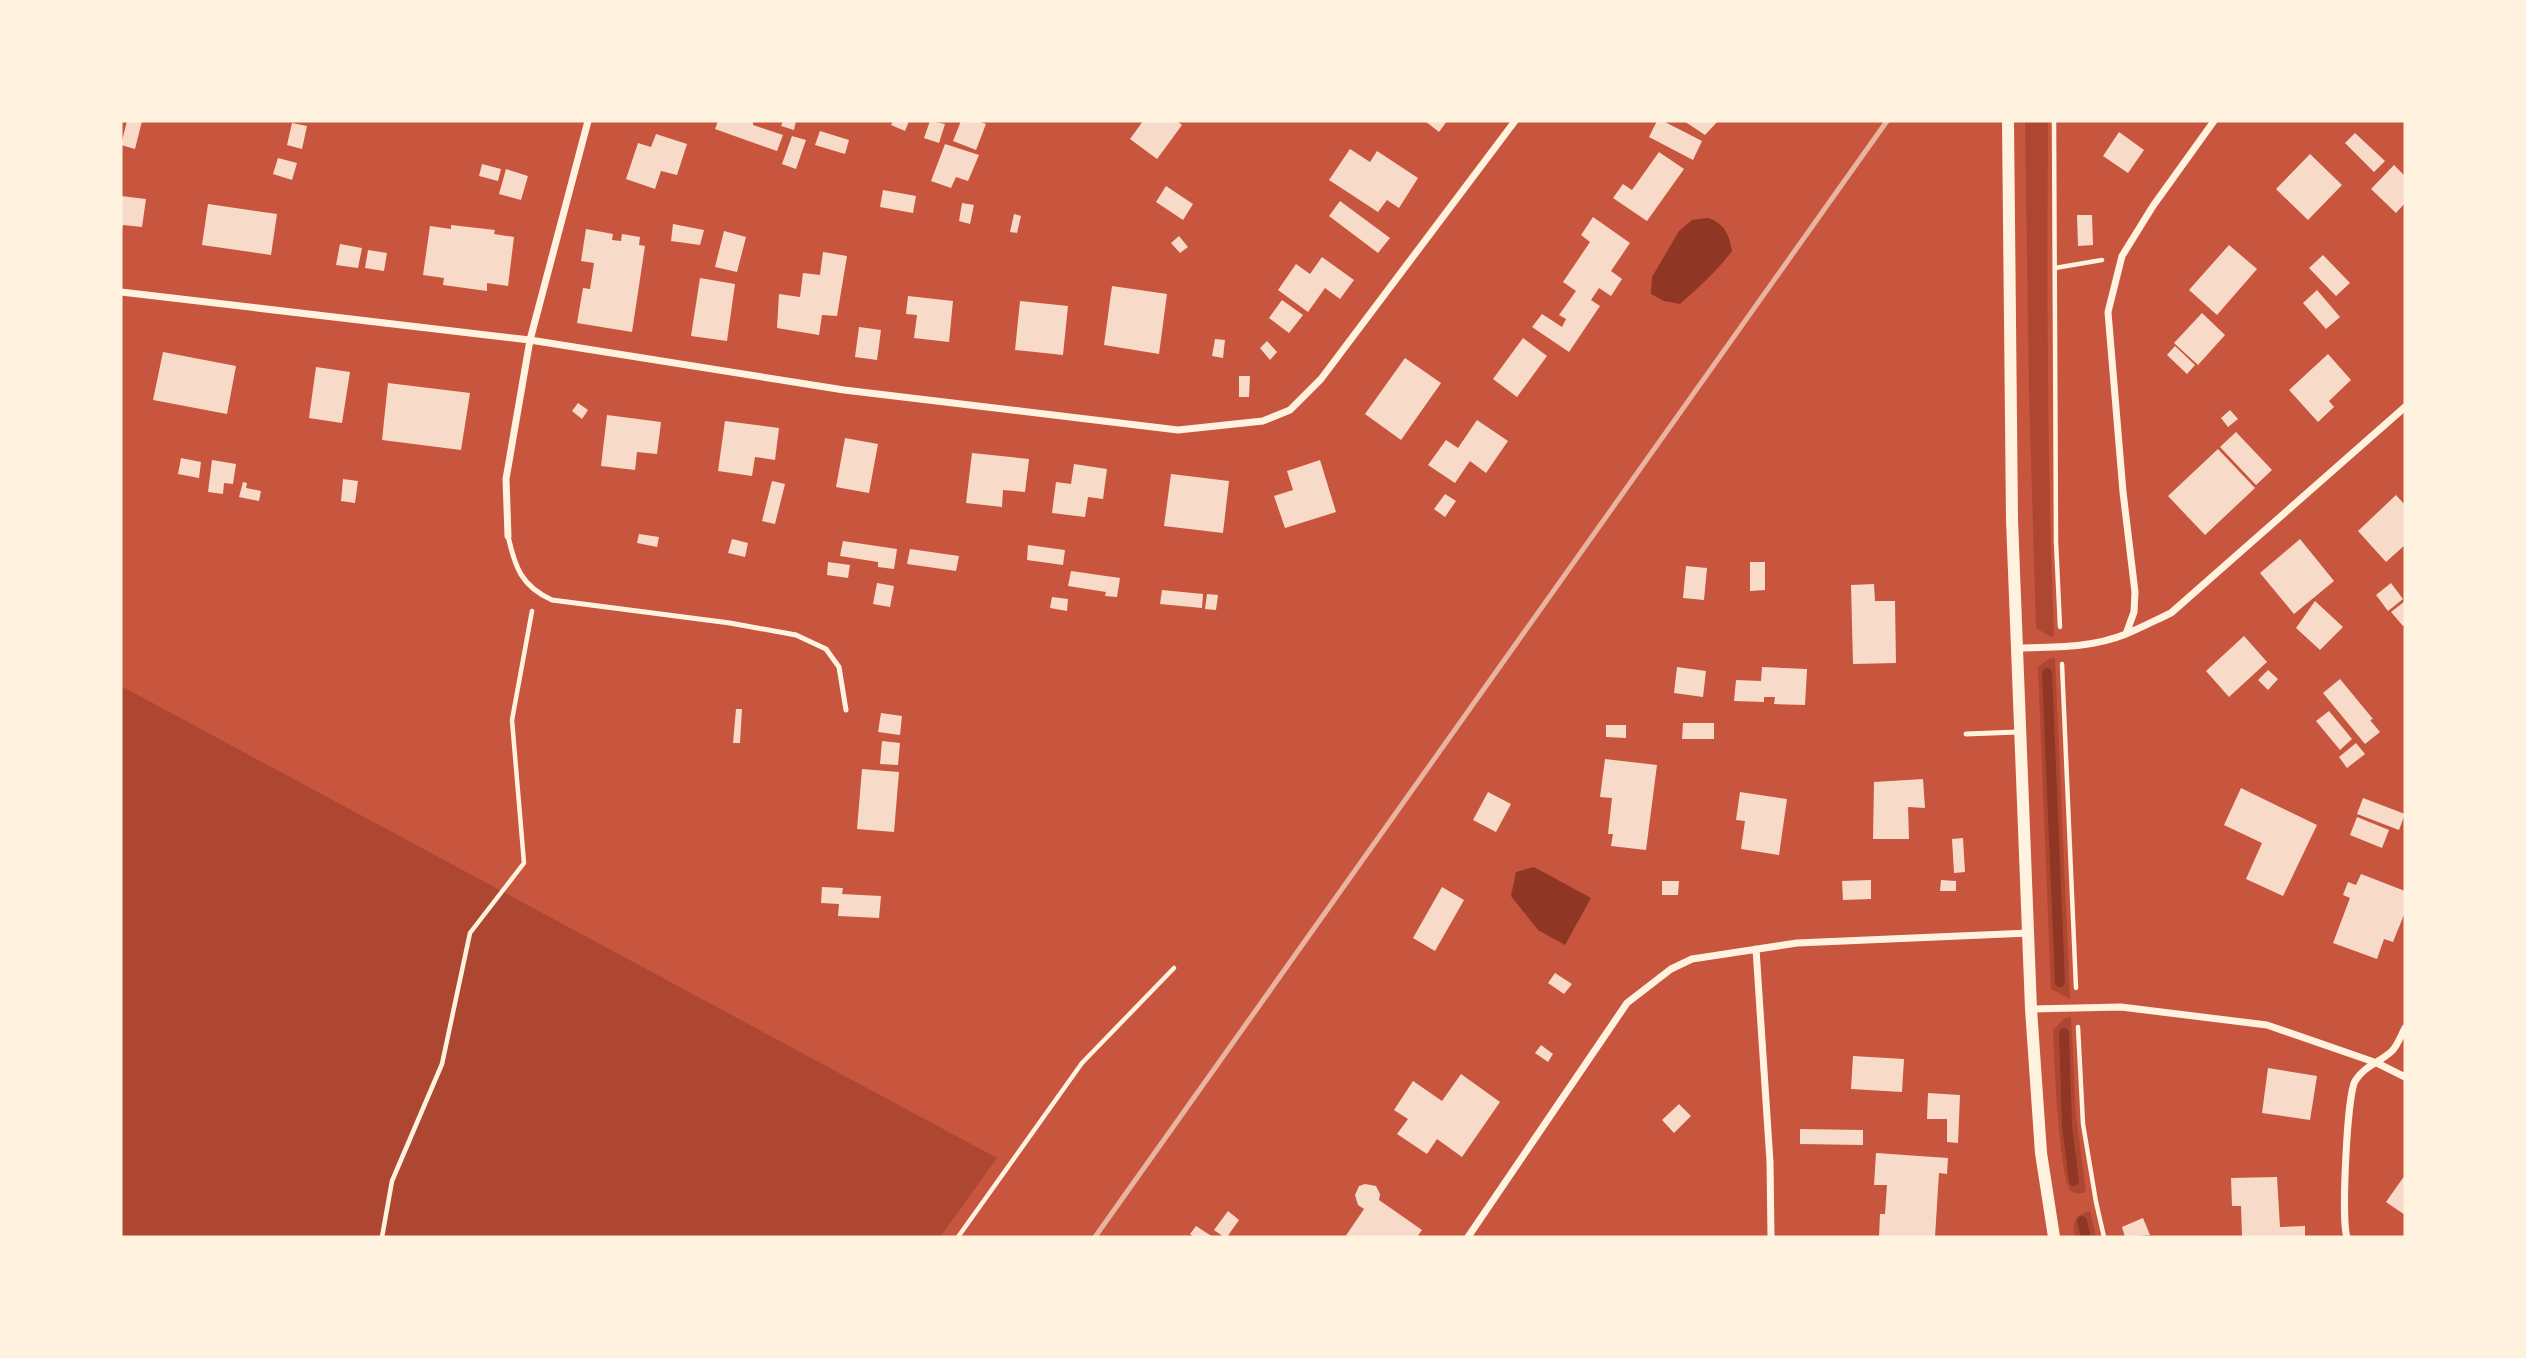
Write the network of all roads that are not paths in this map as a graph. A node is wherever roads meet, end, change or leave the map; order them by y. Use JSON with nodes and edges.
{"nodes":[{"id":1,"x":588,"y":121,"type":"edge"},
{"id":2,"x":1515,"y":121,"type":"edge"},
{"id":3,"x":2008,"y":121,"type":"edge"},
{"id":4,"x":2214,"y":121,"type":"edge"},
{"id":5,"x":121,"y":292,"type":"edge"},
{"id":6,"x":530,"y":340,"type":"junction"},
{"id":7,"x":2405,"y":407,"type":"edge"},
{"id":8,"x":508,"y":536,"type":"joint"},
{"id":9,"x":2126,"y":634,"type":"junction"},
{"id":10,"x":2018,"y":649,"type":"junction"},
{"id":11,"x":846,"y":710,"type":"dead end"},
{"id":12,"x":2021,"y":732,"type":"junction"},
{"id":13,"x":1966,"y":734,"type":"dead end"},
{"id":14,"x":2029,"y":933,"type":"junction"},
{"id":15,"x":1756,"y":949,"type":"junction"},
{"id":16,"x":2031,"y":1009,"type":"junction"},
{"id":17,"x":2405,"y":1028,"type":"edge"},
{"id":18,"x":2377,"y":1063,"type":"junction"},
{"id":19,"x":2405,"y":1077,"type":"edge"},
{"id":20,"x":1468,"y":1237,"type":"edge"},
{"id":21,"x":1771,"y":1237,"type":"edge"},
{"id":22,"x":2054,"y":1237,"type":"edge"},
{"id":23,"x":2347,"y":1237,"type":"edge"}],
"edges":[{"from":1,"to":6,"type":"street"},
{"from":2,"to":6,"type":"street"},
{"from":3,"to":10,"type":"street"},
{"from":4,"to":9,"type":"street"},
{"from":5,"to":6,"type":"street"},
{"from":6,"to":8,"type":"street"},
{"from":7,"to":9,"type":"street"},
{"from":8,"to":11,"type":"lane"},
{"from":9,"to":10,"type":"street"},
{"from":10,"to":12,"type":"street"},
{"from":12,"to":13,"type":"lane"},
{"from":12,"to":14,"type":"street"},
{"from":14,"to":15,"type":"street"},
{"from":14,"to":16,"type":"street"},
{"from":15,"to":20,"type":"street"},
{"from":15,"to":21,"type":"street"},
{"from":16,"to":18,"type":"street"},
{"from":16,"to":22,"type":"street"},
{"from":17,"to":18,"type":"street"},
{"from":18,"to":19,"type":"street"},
{"from":18,"to":23,"type":"street"}]}
